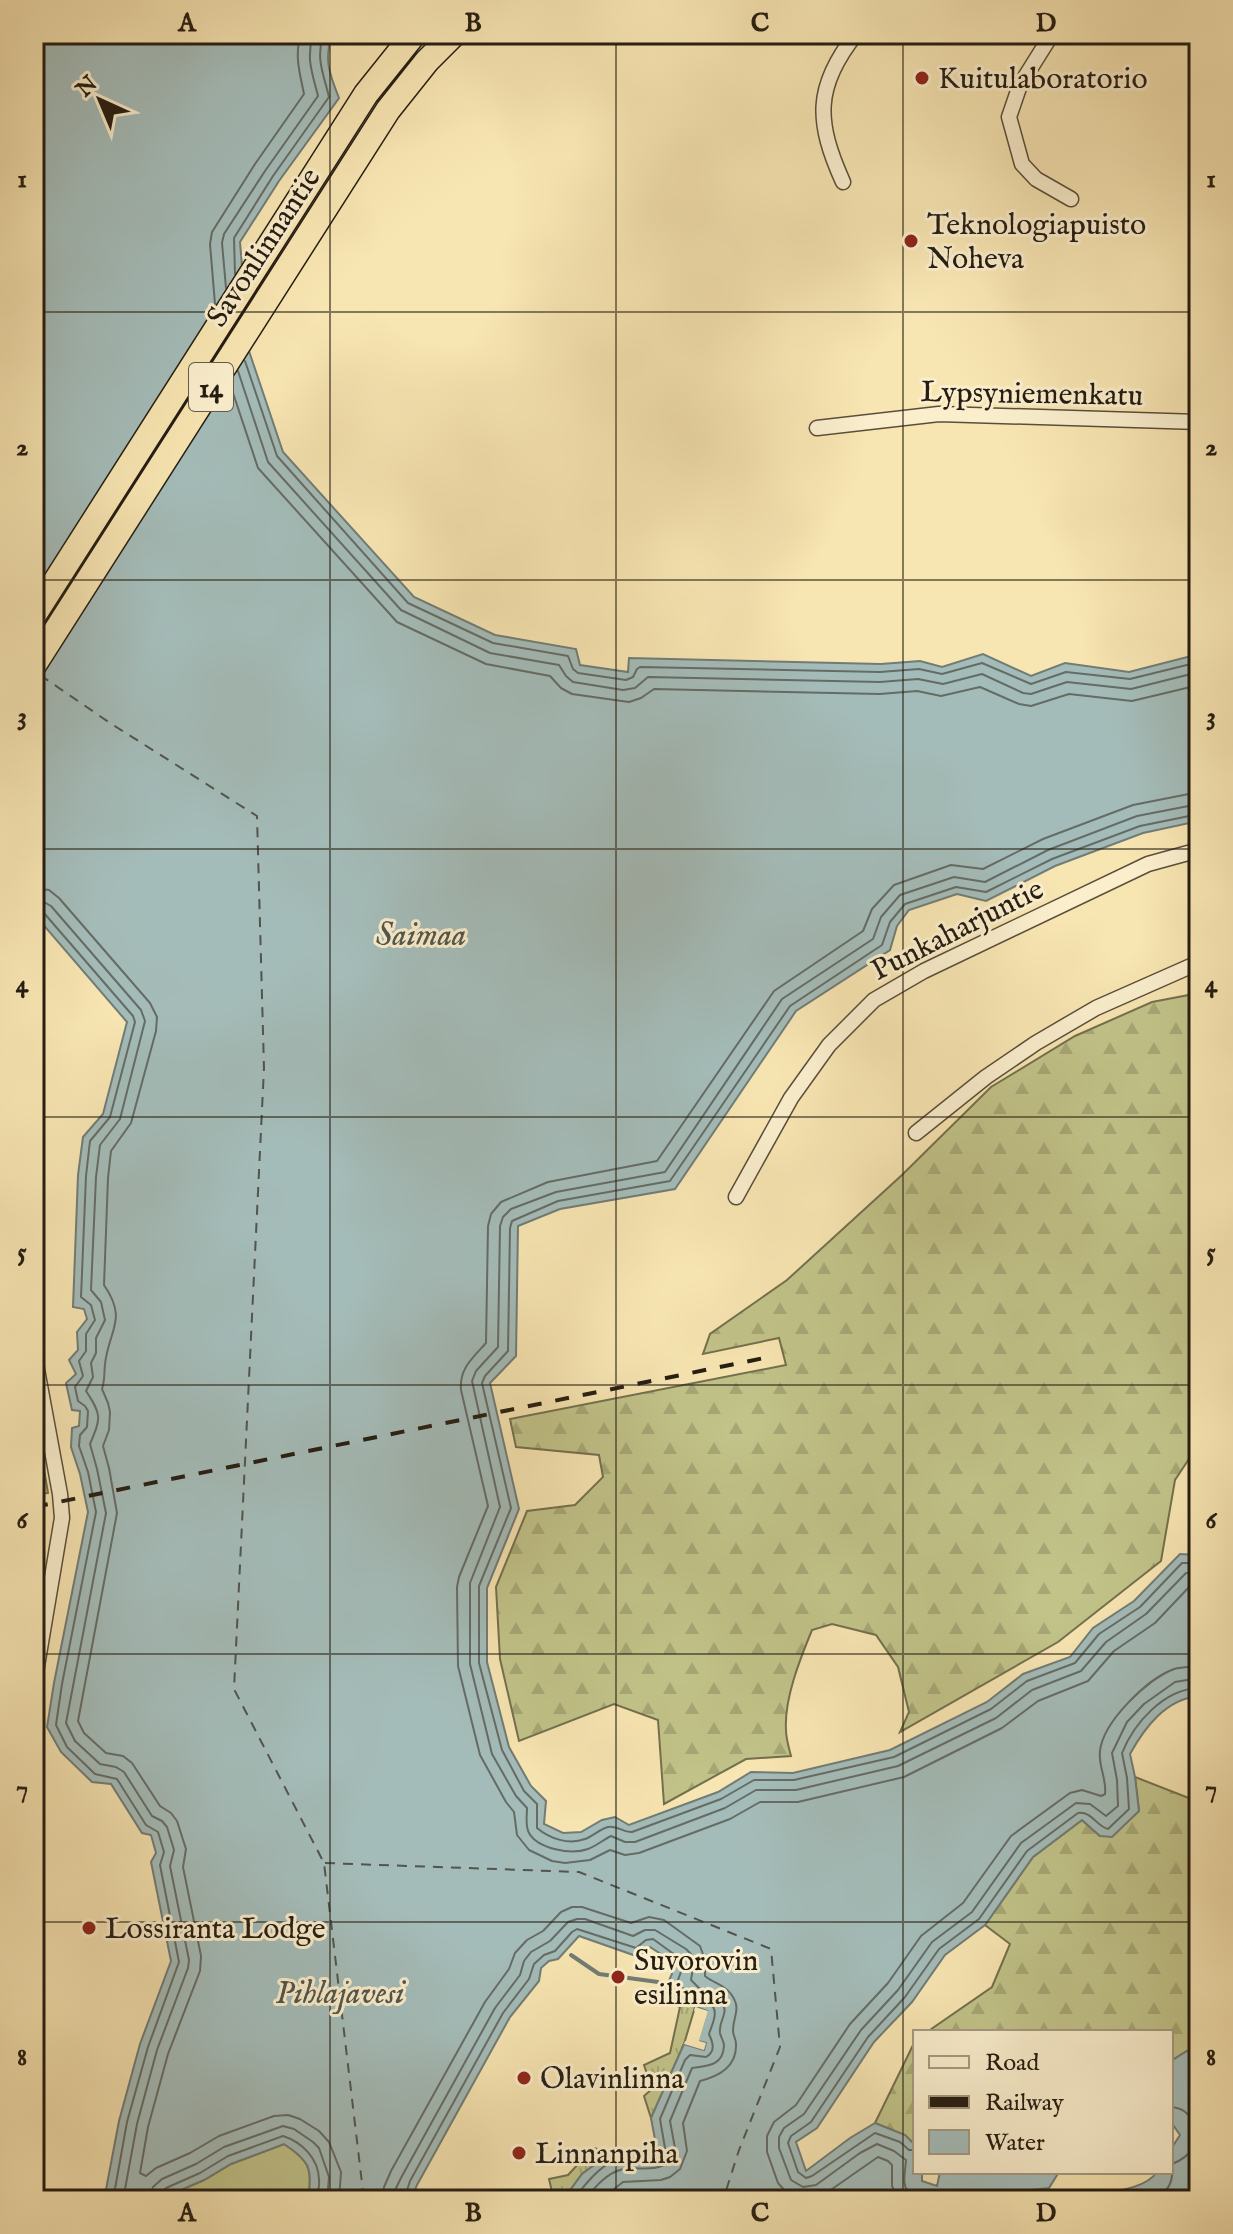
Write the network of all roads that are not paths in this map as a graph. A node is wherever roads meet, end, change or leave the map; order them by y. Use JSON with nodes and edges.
{"nodes":[{"id":1,"x":414,"y":34,"type":"edge"},
{"id":2,"x":454,"y":34,"type":"edge"},
{"id":3,"x":856,"y":34,"type":"edge"},
{"id":4,"x":1052,"y":34,"type":"edge"},
{"id":5,"x":843,"y":182,"type":"dead end"},
{"id":6,"x":1071,"y":199,"type":"dead end"},
{"id":7,"x":1199,"y":422,"type":"edge"},
{"id":8,"x":817,"y":428,"type":"dead end"},
{"id":9,"x":34,"y":615,"type":"edge"},
{"id":10,"x":34,"y":665,"type":"edge"},
{"id":11,"x":1199,"y":850,"type":"edge"},
{"id":12,"x":1199,"y":965,"type":"edge"},
{"id":13,"x":34,"y":1081,"type":"edge"},
{"id":14,"x":34,"y":1098,"type":"edge"},
{"id":15,"x":916,"y":1133,"type":"dead end"},
{"id":16,"x":736,"y":1197,"type":"dead end"},
{"id":17,"x":34,"y":1353,"type":"edge"},
{"id":18,"x":34,"y":1684,"type":"edge"}],
"edges":[{"from":1,"to":9,"type":"highway","name":"Savonlinnantie","number":"14"},
{"from":2,"to":10,"type":"highway","name":"Savonlinnantie","number":"14"},
{"from":3,"to":5,"type":"street"},
{"from":4,"to":6,"type":"street"},
{"from":7,"to":8,"type":"street","name":"Lypsyniemenkatu"},
{"from":11,"to":16,"type":"street","name":"Punkaharjuntie"},
{"from":12,"to":15,"type":"street"},
{"from":13,"to":14,"type":"street"},
{"from":17,"to":18,"type":"street"}]}
